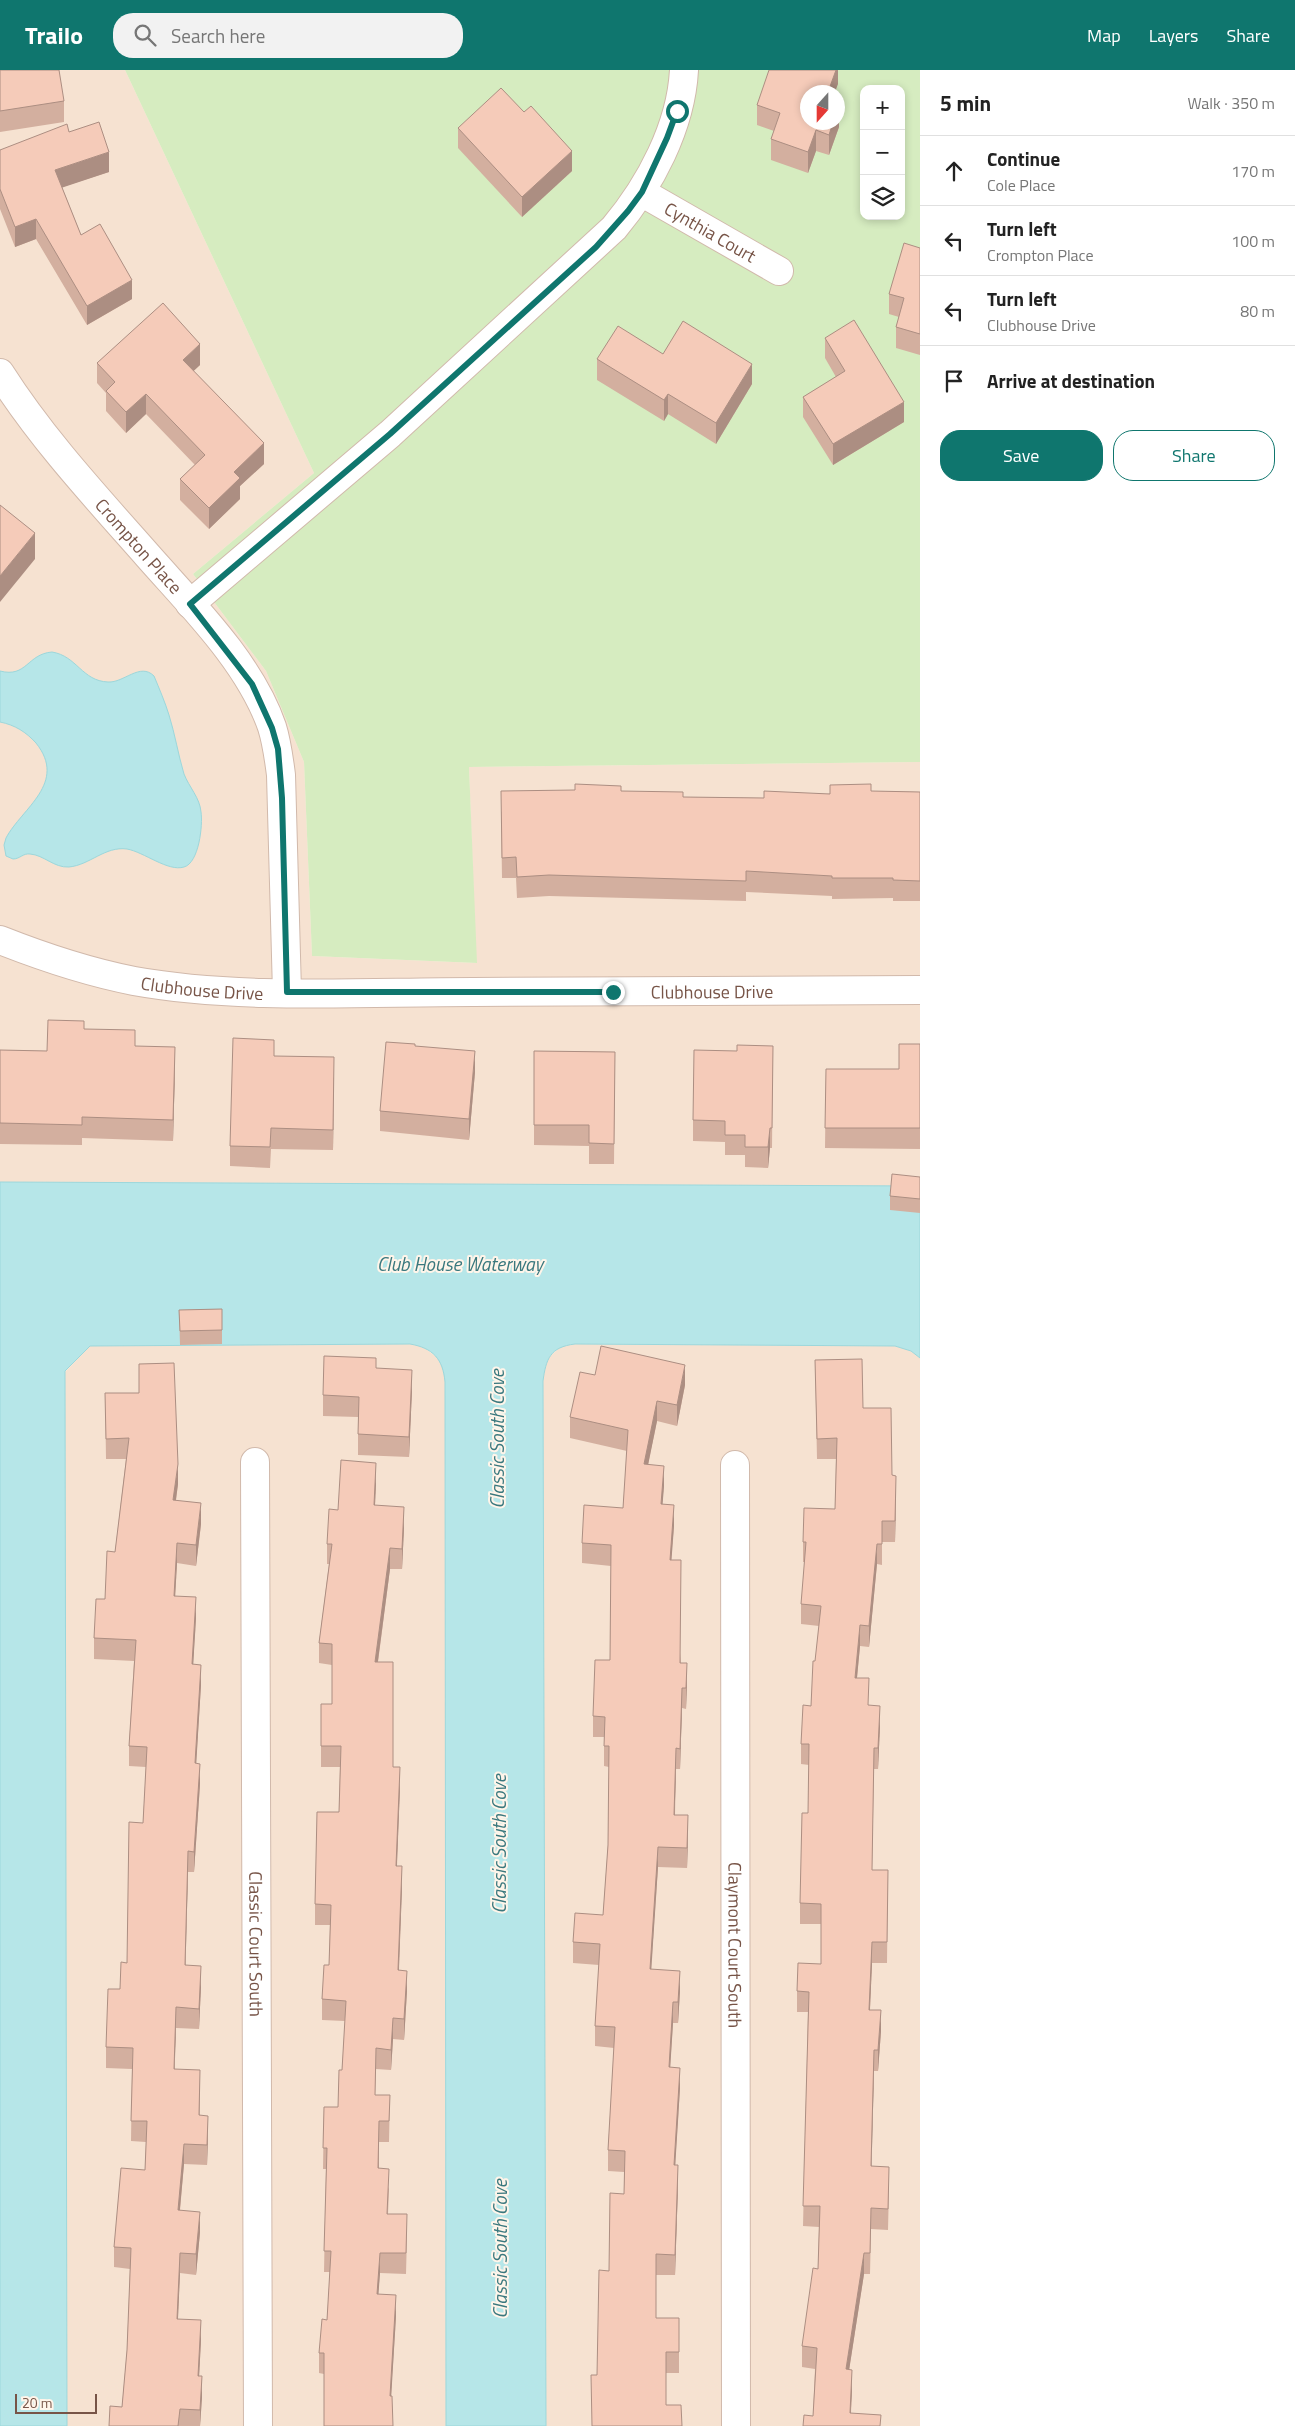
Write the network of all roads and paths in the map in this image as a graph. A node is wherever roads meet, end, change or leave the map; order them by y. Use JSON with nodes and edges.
{"nodes":[{"id":1,"x":684,"y":70,"type":"edge"},
{"id":2,"x":642,"y":192,"type":"junction"},
{"id":3,"x":779,"y":271,"type":"dead end"},
{"id":4,"x":0,"y":373,"type":"edge"},
{"id":5,"x":190,"y":604,"type":"junction"},
{"id":6,"x":0,"y":940,"type":"edge"},
{"id":7,"x":920,"y":990,"type":"edge"},
{"id":8,"x":287,"y":992,"type":"junction"},
{"id":9,"x":255,"y":1462,"type":"dead end"},
{"id":10,"x":735,"y":1465,"type":"dead end"},
{"id":11,"x":258,"y":2426,"type":"edge"},
{"id":12,"x":736,"y":2426,"type":"edge"}],
"edges":[{"from":1,"to":2,"type":"street"},
{"from":2,"to":3,"type":"street","name":"Cynthia Court"},
{"from":2,"to":5,"type":"street"},
{"from":4,"to":5,"type":"street","name":"Crompton Place"},
{"from":5,"to":8,"type":"street","name":"Crompton Place"},
{"from":6,"to":8,"type":"street","name":"Clubhouse Drive"},
{"from":7,"to":8,"type":"street","name":"Clubhouse Drive"},
{"from":9,"to":11,"type":"street","name":"Classic Court South"},
{"from":10,"to":12,"type":"street","name":"Claymont Court South"}]}
